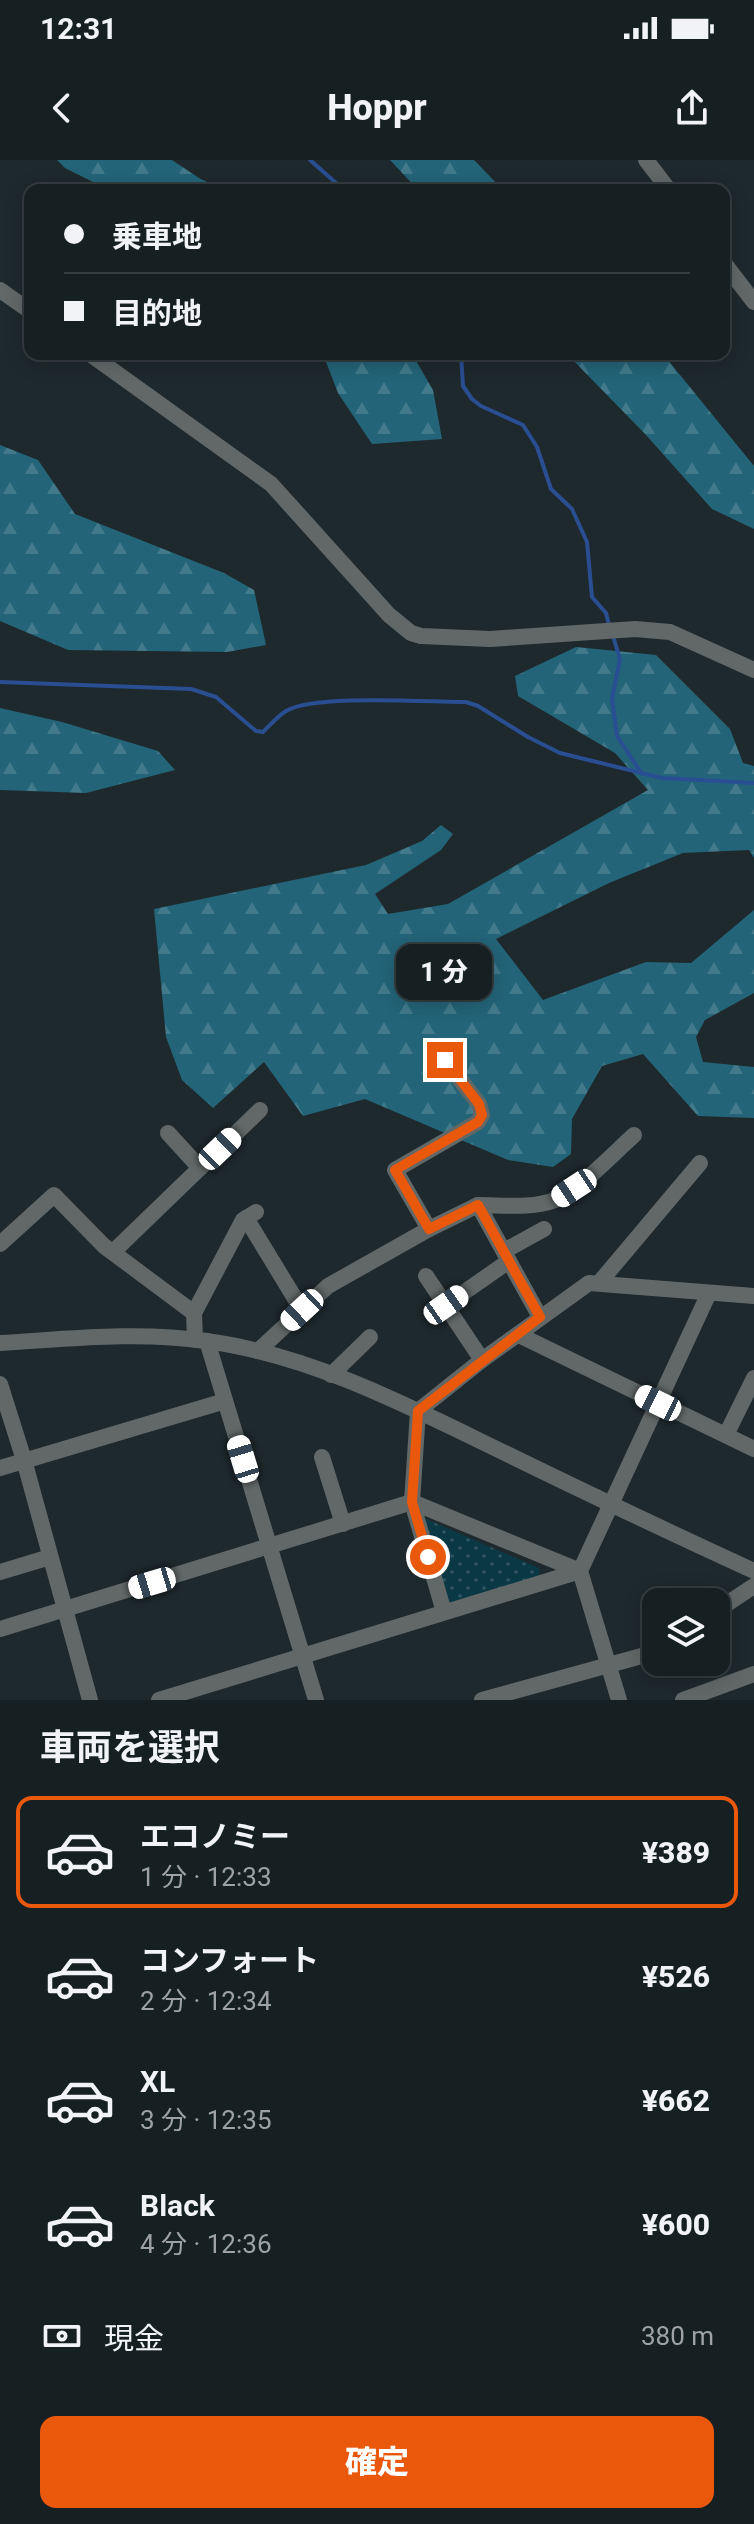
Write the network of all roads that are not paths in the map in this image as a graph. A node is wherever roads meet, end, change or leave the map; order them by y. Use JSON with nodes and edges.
{"nodes":[{"id":1,"x":646,"y":160,"type":"edge"},
{"id":2,"x":664,"y":184,"type":"edge"},
{"id":3,"x":730,"y":271,"type":"edge"},
{"id":4,"x":0,"y":290,"type":"edge"},
{"id":5,"x":754,"y":302,"type":"edge"},
{"id":6,"x":24,"y":307,"type":"edge"},
{"id":7,"x":98,"y":360,"type":"edge"},
{"id":8,"x":754,"y":670,"type":"edge"},
{"id":9,"x":445,"y":1060,"type":"dead end"},
{"id":10,"x":260,"y":1110,"type":"dead end"},
{"id":11,"x":168,"y":1133,"type":"dead end"},
{"id":12,"x":634,"y":1135,"type":"dead end"},
{"id":13,"x":700,"y":1163,"type":"dead end"},
{"id":14,"x":200,"y":1168,"type":"junction"},
{"id":15,"x":478,"y":1205,"type":"junction"},
{"id":16,"x":429,"y":1229,"type":"junction"},
{"id":17,"x":544,"y":1229,"type":"dead end"},
{"id":18,"x":0,"y":1244,"type":"edge"},
{"id":19,"x":113,"y":1252,"type":"junction"},
{"id":20,"x":506,"y":1256,"type":"junction"},
{"id":21,"x":426,"y":1276,"type":"dead end"},
{"id":22,"x":599,"y":1283,"type":"junction"},
{"id":23,"x":709,"y":1293,"type":"junction"},
{"id":24,"x":754,"y":1296,"type":"edge"},
{"id":25,"x":446,"y":1305,"type":"junction"},
{"id":26,"x":302,"y":1310,"type":"junction"},
{"id":27,"x":194,"y":1313,"type":"junction"},
{"id":28,"x":540,"y":1317,"type":"junction"},
{"id":29,"x":519,"y":1335,"type":"junction"},
{"id":30,"x":370,"y":1337,"type":"dead end"},
{"id":31,"x":201,"y":1340,"type":"junction"},
{"id":32,"x":0,"y":1343,"type":"edge"},
{"id":33,"x":258,"y":1351,"type":"junction"},
{"id":34,"x":482,"y":1360,"type":"junction"},
{"id":35,"x":331,"y":1375,"type":"junction"},
{"id":36,"x":754,"y":1378,"type":"edge"},
{"id":37,"x":0,"y":1384,"type":"edge"},
{"id":38,"x":225,"y":1401,"type":"junction"},
{"id":39,"x":658,"y":1403,"type":"junction"},
{"id":40,"x":418,"y":1411,"type":"junction"},
{"id":41,"x":726,"y":1435,"type":"junction"},
{"id":42,"x":754,"y":1449,"type":"edge"},
{"id":43,"x":322,"y":1457,"type":"dead end"},
{"id":44,"x":24,"y":1460,"type":"junction"},
{"id":45,"x":0,"y":1468,"type":"edge"},
{"id":46,"x":412,"y":1502,"type":"junction"},
{"id":47,"x":611,"y":1504,"type":"junction"},
{"id":48,"x":343,"y":1524,"type":"junction"},
{"id":49,"x":269,"y":1547,"type":"junction"},
{"id":50,"x":50,"y":1557,"type":"junction"},
{"id":51,"x":580,"y":1571,"type":"junction"},
{"id":52,"x":754,"y":1571,"type":"edge"},
{"id":53,"x":0,"y":1572,"type":"edge"},
{"id":54,"x":754,"y":1586,"type":"edge"},
{"id":55,"x":730,"y":1602,"type":"edge"},
{"id":56,"x":64,"y":1610,"type":"junction"},
{"id":57,"x":444,"y":1612,"type":"junction"},
{"id":58,"x":0,"y":1629,"type":"edge"},
{"id":59,"x":303,"y":1656,"type":"junction"},
{"id":60,"x":642,"y":1656,"type":"edge"},
{"id":61,"x":608,"y":1665,"type":"junction"},
{"id":62,"x":754,"y":1674,"type":"edge"},
{"id":63,"x":90,"y":1700,"type":"edge"},
{"id":64,"x":159,"y":1700,"type":"edge"},
{"id":65,"x":316,"y":1700,"type":"edge"},
{"id":66,"x":482,"y":1700,"type":"edge"},
{"id":67,"x":619,"y":1700,"type":"edge"},
{"id":68,"x":683,"y":1700,"type":"edge"}],
"edges":[{"from":1,"to":2,"type":"street"},
{"from":3,"to":5,"type":"street"},
{"from":4,"to":6,"type":"street"},
{"from":7,"to":8,"type":"street"},
{"from":9,"to":16,"type":"street"},
{"from":10,"to":14,"type":"street"},
{"from":11,"to":14,"type":"street"},
{"from":12,"to":15,"type":"street"},
{"from":13,"to":22,"type":"street"},
{"from":14,"to":19,"type":"street"},
{"from":15,"to":16,"type":"street"},
{"from":15,"to":20,"type":"street"},
{"from":16,"to":26,"type":"street"},
{"from":17,"to":20,"type":"street"},
{"from":18,"to":19,"type":"street"},
{"from":19,"to":27,"type":"street"},
{"from":20,"to":25,"type":"street"},
{"from":20,"to":28,"type":"street"},
{"from":21,"to":25,"type":"street"},
{"from":22,"to":23,"type":"street"},
{"from":22,"to":28,"type":"street"},
{"from":23,"to":24,"type":"street"},
{"from":23,"to":39,"type":"street"},
{"from":25,"to":34,"type":"street"},
{"from":26,"to":27,"type":"street"},
{"from":26,"to":33,"type":"street"},
{"from":27,"to":31,"type":"street"},
{"from":28,"to":29,"type":"street"},
{"from":29,"to":34,"type":"street"},
{"from":29,"to":39,"type":"street"},
{"from":30,"to":35,"type":"street"},
{"from":31,"to":32,"type":"street"},
{"from":31,"to":33,"type":"street"},
{"from":31,"to":38,"type":"street"},
{"from":33,"to":35,"type":"street"},
{"from":34,"to":40,"type":"street"},
{"from":35,"to":40,"type":"street"},
{"from":36,"to":41,"type":"street"},
{"from":37,"to":44,"type":"street"},
{"from":38,"to":44,"type":"street"},
{"from":38,"to":49,"type":"street"},
{"from":39,"to":41,"type":"street"},
{"from":39,"to":47,"type":"street"},
{"from":40,"to":46,"type":"street"},
{"from":40,"to":47,"type":"street"},
{"from":41,"to":42,"type":"street"},
{"from":43,"to":48,"type":"street"},
{"from":44,"to":45,"type":"street"},
{"from":44,"to":50,"type":"street"},
{"from":46,"to":48,"type":"street"},
{"from":46,"to":51,"type":"street"},
{"from":46,"to":57,"type":"street"},
{"from":47,"to":51,"type":"street"},
{"from":47,"to":52,"type":"street"},
{"from":48,"to":49,"type":"street"},
{"from":49,"to":56,"type":"street"},
{"from":49,"to":59,"type":"street"},
{"from":50,"to":53,"type":"street"},
{"from":50,"to":56,"type":"street"},
{"from":51,"to":57,"type":"street"},
{"from":51,"to":61,"type":"street"},
{"from":54,"to":55,"type":"street"},
{"from":56,"to":58,"type":"street"},
{"from":56,"to":63,"type":"street"},
{"from":57,"to":59,"type":"street"},
{"from":59,"to":64,"type":"street"},
{"from":59,"to":65,"type":"street"},
{"from":60,"to":61,"type":"street"},
{"from":61,"to":66,"type":"street"},
{"from":61,"to":67,"type":"street"},
{"from":62,"to":68,"type":"street"}]}
